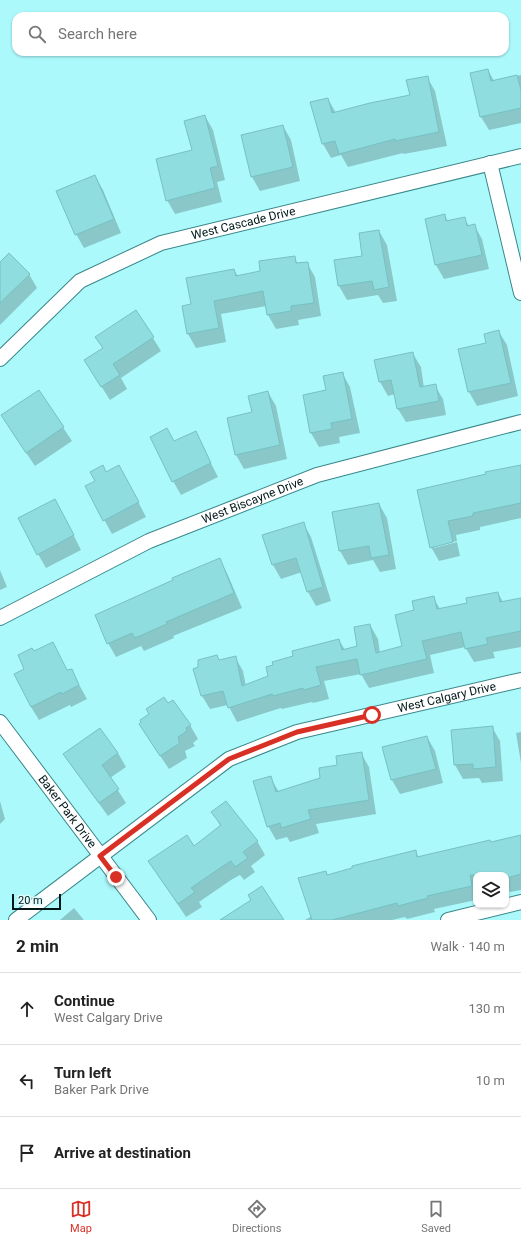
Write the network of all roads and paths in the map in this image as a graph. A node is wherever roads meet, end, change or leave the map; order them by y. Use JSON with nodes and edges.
{"nodes":[{"id":1,"x":521,"y":156,"type":"edge"},
{"id":2,"x":490,"y":163,"type":"junction"},
{"id":3,"x":521,"y":293,"type":"edge"},
{"id":4,"x":0,"y":359,"type":"edge"},
{"id":5,"x":521,"y":422,"type":"edge"},
{"id":6,"x":0,"y":618,"type":"edge"},
{"id":7,"x":521,"y":680,"type":"edge"},
{"id":8,"x":0,"y":722,"type":"edge"},
{"id":9,"x":100,"y":856,"type":"junction"},
{"id":10,"x":521,"y":902,"type":"edge"},
{"id":11,"x":16,"y":920,"type":"edge"},
{"id":12,"x":149,"y":920,"type":"edge"},
{"id":13,"x":448,"y":920,"type":"edge"}],
"edges":[{"from":1,"to":2,"type":"street","name":"West Cascade Drive"},
{"from":2,"to":3,"type":"street"},
{"from":2,"to":4,"type":"street","name":"West Cascade Drive"},
{"from":5,"to":6,"type":"street","name":"West Biscayne Drive"},
{"from":7,"to":9,"type":"street","name":"West Calgary Drive"},
{"from":8,"to":9,"type":"street","name":"Baker Park Drive"},
{"from":9,"to":11,"type":"street","name":"West Calgary Drive"},
{"from":9,"to":12,"type":"street","name":"Baker Park Drive"},
{"from":10,"to":13,"type":"street"}]}
